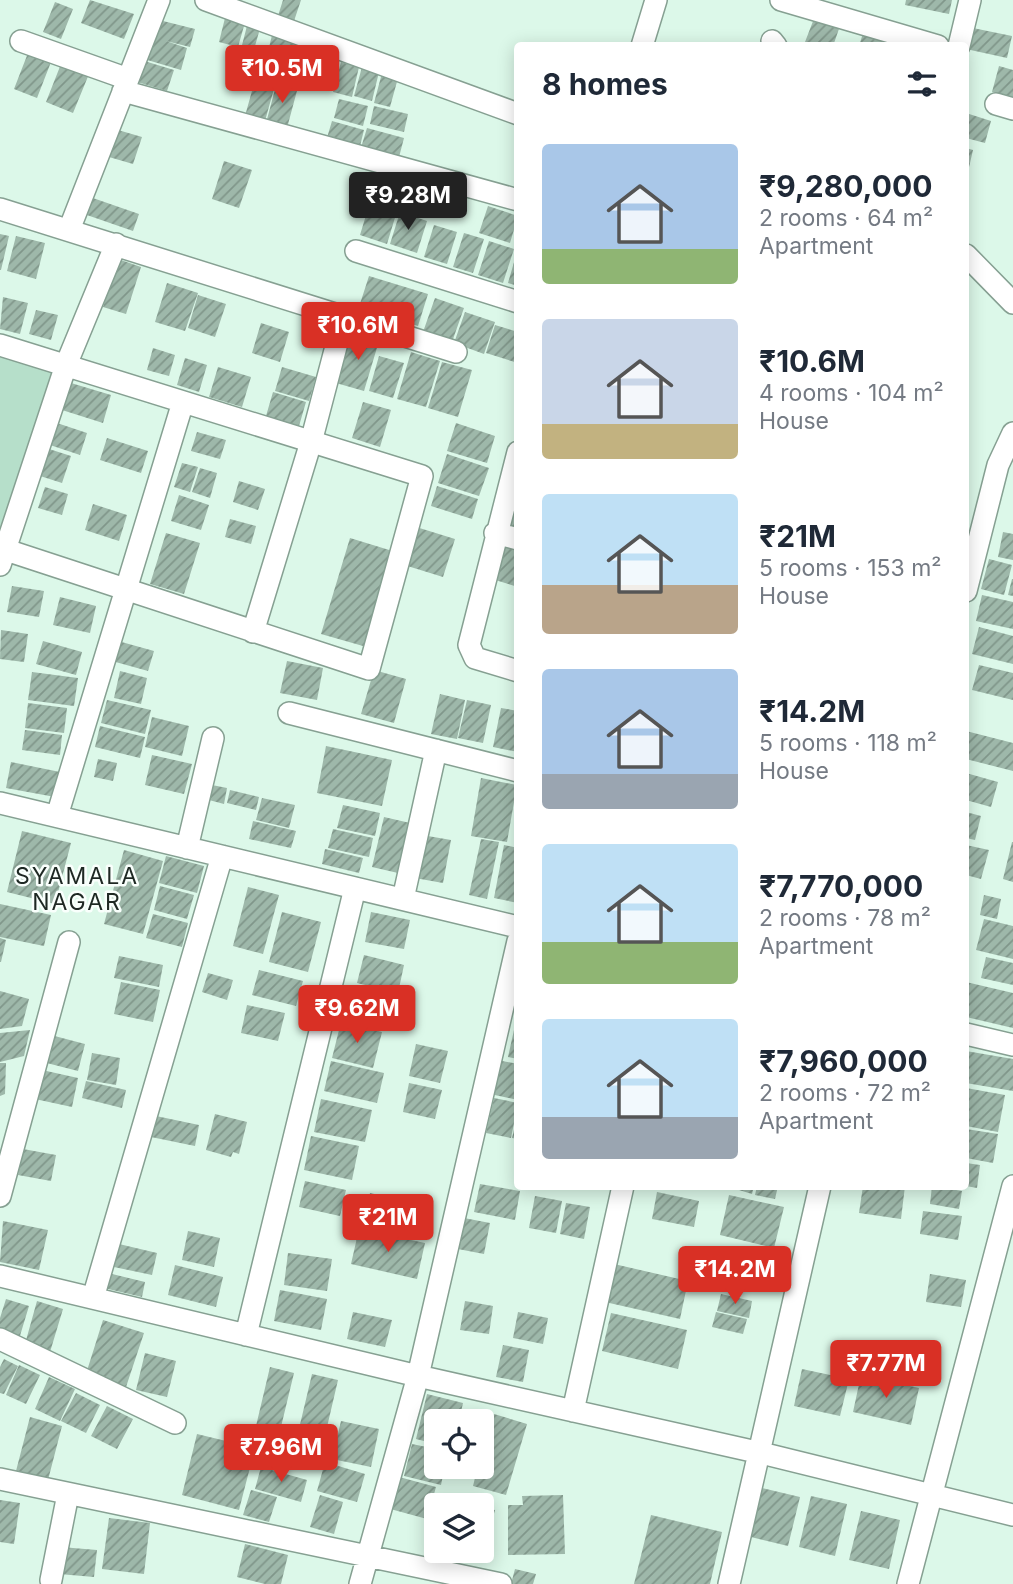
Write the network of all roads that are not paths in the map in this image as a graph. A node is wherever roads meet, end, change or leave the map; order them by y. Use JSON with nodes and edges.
{"nodes":[{"id":1,"x":159,"y":0,"type":"edge"},
{"id":2,"x":206,"y":0,"type":"edge"},
{"id":3,"x":656,"y":0,"type":"edge"},
{"id":4,"x":781,"y":0,"type":"edge"},
{"id":5,"x":970,"y":0,"type":"edge"},
{"id":6,"x":21,"y":41,"type":"dead end"},
{"id":7,"x":643,"y":42,"type":"edge"},
{"id":8,"x":924,"y":42,"type":"edge"},
{"id":9,"x":960,"y":42,"type":"edge"},
{"id":10,"x":126,"y":85,"type":"junction"},
{"id":11,"x":514,"y":113,"type":"edge"},
{"id":12,"x":514,"y":199,"type":"edge"},
{"id":13,"x":0,"y":209,"type":"edge"},
{"id":14,"x":69,"y":230,"type":"junction"},
{"id":15,"x":116,"y":244,"type":"junction"},
{"id":16,"x":356,"y":251,"type":"dead end"},
{"id":17,"x":969,"y":258,"type":"edge"},
{"id":18,"x":514,"y":301,"type":"edge"},
{"id":19,"x":1013,"y":303,"type":"edge"},
{"id":20,"x":344,"y":316,"type":"junction"},
{"id":21,"x":0,"y":345,"type":"edge"},
{"id":22,"x":456,"y":352,"type":"dead end"},
{"id":23,"x":66,"y":365,"type":"junction"},
{"id":24,"x":183,"y":402,"type":"junction"},
{"id":25,"x":1013,"y":433,"type":"edge"},
{"id":26,"x":311,"y":442,"type":"junction"},
{"id":27,"x":514,"y":466,"type":"edge"},
{"id":28,"x":495,"y":533,"type":"junction"},
{"id":29,"x":514,"y":538,"type":"edge"},
{"id":30,"x":1,"y":554,"type":"edge"},
{"id":31,"x":969,"y":579,"type":"edge"},
{"id":32,"x":126,"y":590,"type":"junction"},
{"id":33,"x":253,"y":632,"type":"junction"},
{"id":34,"x":514,"y":670,"type":"edge"},
{"id":35,"x":289,"y":713,"type":"dead end"},
{"id":36,"x":213,"y":738,"type":"dead end"},
{"id":37,"x":436,"y":750,"type":"junction"},
{"id":38,"x":514,"y":770,"type":"edge"},
{"id":39,"x":0,"y":803,"type":"edge"},
{"id":40,"x":57,"y":816,"type":"junction"},
{"id":41,"x":187,"y":848,"type":"junction"},
{"id":42,"x":222,"y":856,"type":"junction"},
{"id":43,"x":355,"y":888,"type":"junction"},
{"id":44,"x":402,"y":899,"type":"junction"},
{"id":45,"x":514,"y":926,"type":"edge"},
{"id":46,"x":69,"y":942,"type":"dead end"},
{"id":47,"x":514,"y":958,"type":"edge"},
{"id":48,"x":969,"y":1035,"type":"edge"},
{"id":49,"x":1013,"y":1045,"type":"edge"},
{"id":50,"x":1013,"y":1186,"type":"edge"},
{"id":51,"x":622,"y":1190,"type":"edge"},
{"id":52,"x":819,"y":1190,"type":"edge"},
{"id":53,"x":0,"y":1196,"type":"edge"},
{"id":54,"x":0,"y":1276,"type":"edge"},
{"id":55,"x":93,"y":1298,"type":"junction"},
{"id":56,"x":246,"y":1335,"type":"junction"},
{"id":57,"x":0,"y":1339,"type":"edge"},
{"id":58,"x":418,"y":1376,"type":"junction"},
{"id":59,"x":573,"y":1410,"type":"junction"},
{"id":60,"x":175,"y":1423,"type":"dead end"},
{"id":61,"x":761,"y":1452,"type":"junction"},
{"id":62,"x":0,"y":1479,"type":"edge"},
{"id":63,"x":68,"y":1494,"type":"junction"},
{"id":64,"x":929,"y":1496,"type":"junction"},
{"id":65,"x":1013,"y":1514,"type":"edge"},
{"id":66,"x":367,"y":1556,"type":"junction"},
{"id":67,"x":51,"y":1580,"type":"dead end"},
{"id":68,"x":360,"y":1584,"type":"edge"},
{"id":69,"x":501,"y":1584,"type":"edge"},
{"id":70,"x":729,"y":1584,"type":"edge"},
{"id":71,"x":908,"y":1584,"type":"edge"}],
"edges":[{"from":1,"to":10,"type":"street"},
{"from":2,"to":11,"type":"street"},
{"from":3,"to":7,"type":"street"},
{"from":4,"to":8,"type":"street"},
{"from":5,"to":9,"type":"street"},
{"from":6,"to":10,"type":"street"},
{"from":10,"to":12,"type":"street"},
{"from":10,"to":14,"type":"street"},
{"from":13,"to":14,"type":"street"},
{"from":14,"to":15,"type":"street"},
{"from":15,"to":20,"type":"street"},
{"from":15,"to":23,"type":"street"},
{"from":16,"to":18,"type":"street"},
{"from":17,"to":19,"type":"street"},
{"from":20,"to":22,"type":"street"},
{"from":20,"to":26,"type":"street"},
{"from":21,"to":23,"type":"street"},
{"from":23,"to":24,"type":"street"},
{"from":23,"to":30,"type":"street"},
{"from":24,"to":26,"type":"street"},
{"from":24,"to":32,"type":"street"},
{"from":25,"to":31,"type":"street"},
{"from":26,"to":33,"type":"street"},
{"from":26,"to":33,"type":"street"},
{"from":27,"to":28,"type":"street"},
{"from":28,"to":29,"type":"street"},
{"from":28,"to":34,"type":"street"},
{"from":30,"to":32,"type":"street"},
{"from":32,"to":33,"type":"street"},
{"from":32,"to":40,"type":"street"},
{"from":35,"to":37,"type":"street"},
{"from":36,"to":41,"type":"street"},
{"from":37,"to":38,"type":"street"},
{"from":37,"to":44,"type":"street"},
{"from":39,"to":40,"type":"street"},
{"from":40,"to":41,"type":"street"},
{"from":41,"to":42,"type":"street"},
{"from":42,"to":43,"type":"street"},
{"from":42,"to":55,"type":"street"},
{"from":43,"to":44,"type":"street"},
{"from":43,"to":56,"type":"street"},
{"from":44,"to":45,"type":"street"},
{"from":46,"to":53,"type":"street"},
{"from":47,"to":58,"type":"street"},
{"from":48,"to":49,"type":"street"},
{"from":50,"to":64,"type":"street"},
{"from":51,"to":59,"type":"street"},
{"from":52,"to":61,"type":"street"},
{"from":54,"to":55,"type":"street"},
{"from":55,"to":56,"type":"street"},
{"from":56,"to":58,"type":"street"},
{"from":57,"to":60,"type":"street"},
{"from":58,"to":59,"type":"street"},
{"from":58,"to":66,"type":"street"},
{"from":59,"to":61,"type":"street"},
{"from":61,"to":64,"type":"street"},
{"from":61,"to":70,"type":"street"},
{"from":62,"to":63,"type":"street"},
{"from":63,"to":66,"type":"street"},
{"from":63,"to":67,"type":"street"},
{"from":64,"to":65,"type":"street"},
{"from":64,"to":71,"type":"street"},
{"from":66,"to":68,"type":"street"},
{"from":66,"to":69,"type":"street"}]}
